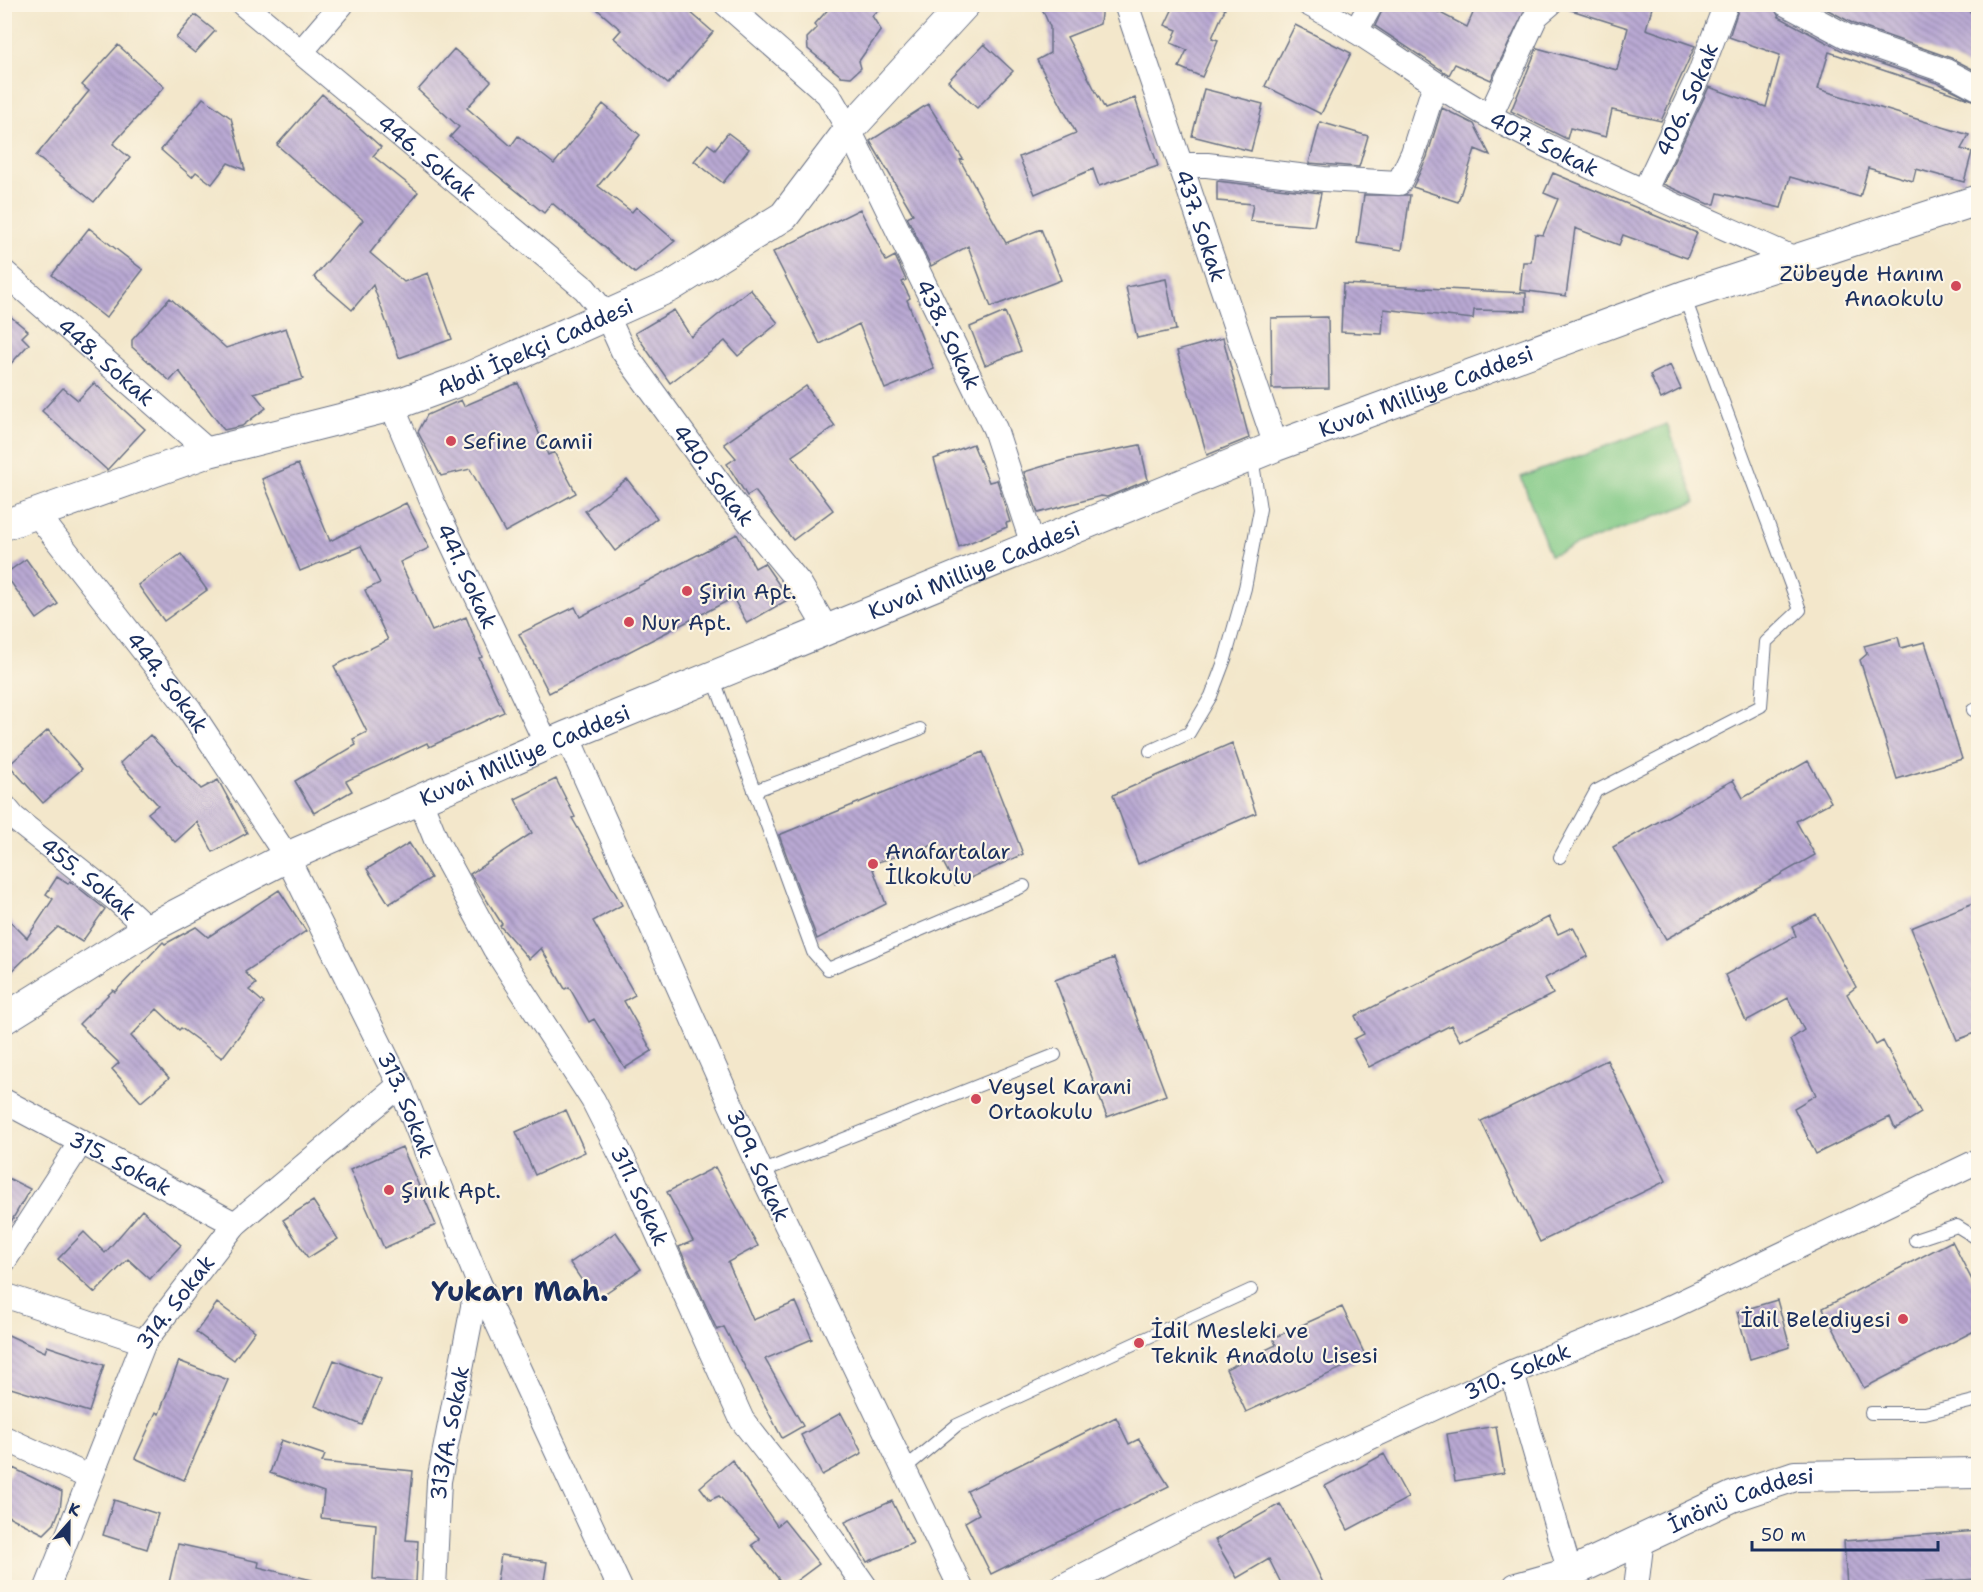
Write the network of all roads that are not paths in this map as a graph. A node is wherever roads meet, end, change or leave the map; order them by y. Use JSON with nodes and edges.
{"nodes":[{"id":1,"x":243,"y":4,"type":"edge"},
{"id":2,"x":342,"y":4,"type":"edge"},
{"id":3,"x":726,"y":4,"type":"edge"},
{"id":4,"x":964,"y":4,"type":"edge"},
{"id":5,"x":1126,"y":4,"type":"edge"},
{"id":6,"x":1309,"y":4,"type":"edge"},
{"id":7,"x":1371,"y":4,"type":"edge"},
{"id":8,"x":1551,"y":4,"type":"edge"},
{"id":9,"x":1726,"y":4,"type":"edge"},
{"id":10,"x":1786,"y":4,"type":"edge"},
{"id":11,"x":1356,"y":31,"type":"junction"},
{"id":12,"x":301,"y":52,"type":"junction"},
{"id":13,"x":1435,"y":84,"type":"junction"},
{"id":14,"x":1978,"y":88,"type":"edge"},
{"id":15,"x":1490,"y":116,"type":"junction"},
{"id":16,"x":849,"y":130,"type":"junction"},
{"id":17,"x":1180,"y":165,"type":"junction"},
{"id":18,"x":1644,"y":192,"type":"junction"},
{"id":19,"x":1978,"y":200,"type":"edge"},
{"id":20,"x":1795,"y":259,"type":"junction"},
{"id":21,"x":4,"y":272,"type":"edge"},
{"id":22,"x":1684,"y":296,"type":"junction"},
{"id":23,"x":607,"y":316,"type":"junction"},
{"id":24,"x":392,"y":406,"type":"junction"},
{"id":25,"x":1264,"y":451,"type":"junction"},
{"id":26,"x":209,"y":452,"type":"junction"},
{"id":27,"x":14,"y":520,"type":"edge"},
{"id":28,"x":1033,"y":545,"type":"junction"},
{"id":29,"x":827,"y":630,"type":"junction"},
{"id":30,"x":713,"y":676,"type":"junction"},
{"id":31,"x":920,"y":729,"type":"dead end"},
{"id":32,"x":557,"y":740,"type":"junction"},
{"id":33,"x":1150,"y":751,"type":"dead end"},
{"id":34,"x":754,"y":791,"type":"junction"},
{"id":35,"x":420,"y":800,"type":"junction"},
{"id":36,"x":4,"y":806,"type":"edge"},
{"id":37,"x":288,"y":857,"type":"junction"},
{"id":38,"x":1560,"y":857,"type":"dead end"},
{"id":39,"x":1024,"y":886,"type":"dead end"},
{"id":40,"x":148,"y":929,"type":"junction"},
{"id":41,"x":4,"y":1019,"type":"edge"},
{"id":42,"x":1055,"y":1055,"type":"dead end"},
{"id":43,"x":400,"y":1084,"type":"junction"},
{"id":44,"x":4,"y":1101,"type":"edge"},
{"id":45,"x":81,"y":1142,"type":"junction"},
{"id":46,"x":1978,"y":1161,"type":"edge"},
{"id":47,"x":761,"y":1172,"type":"junction"},
{"id":48,"x":235,"y":1224,"type":"junction"},
{"id":49,"x":1978,"y":1239,"type":"edge"},
{"id":50,"x":1915,"y":1240,"type":"dead end"},
{"id":51,"x":4,"y":1261,"type":"edge"},
{"id":52,"x":478,"y":1281,"type":"junction"},
{"id":53,"x":1251,"y":1290,"type":"dead end"},
{"id":54,"x":4,"y":1295,"type":"edge"},
{"id":55,"x":144,"y":1342,"type":"junction"},
{"id":56,"x":1512,"y":1372,"type":"junction"},
{"id":57,"x":1978,"y":1400,"type":"edge"},
{"id":58,"x":1871,"y":1413,"type":"dead end"},
{"id":59,"x":4,"y":1437,"type":"edge"},
{"id":60,"x":904,"y":1469,"type":"junction"},
{"id":61,"x":1978,"y":1473,"type":"edge"},
{"id":62,"x":89,"y":1477,"type":"junction"},
{"id":63,"x":1642,"y":1538,"type":"junction"},
{"id":64,"x":1570,"y":1573,"type":"junction"},
{"id":65,"x":857,"y":1585,"type":"edge"},
{"id":66,"x":46,"y":1587,"type":"edge"},
{"id":67,"x":434,"y":1587,"type":"edge"},
{"id":68,"x":620,"y":1587,"type":"edge"},
{"id":69,"x":961,"y":1587,"type":"edge"},
{"id":70,"x":1059,"y":1587,"type":"edge"},
{"id":71,"x":1517,"y":1587,"type":"edge"},
{"id":72,"x":1636,"y":1587,"type":"edge"}],
"edges":[{"from":1,"to":12,"type":"street","name":"446. Sokak"},
{"from":2,"to":12,"type":"street"},
{"from":3,"to":16,"type":"street","name":"438. Sokak"},
{"from":4,"to":16,"type":"street","name":"Abdi İpekçi Caddesi"},
{"from":5,"to":17,"type":"street","name":"437. Sokak"},
{"from":6,"to":11,"type":"street","name":"407. Sokak"},
{"from":7,"to":11,"type":"street"},
{"from":8,"to":15,"type":"street"},
{"from":9,"to":18,"type":"street","name":"406. Sokak"},
{"from":10,"to":14,"type":"street"},
{"from":11,"to":13,"type":"street","name":"407. Sokak"},
{"from":12,"to":23,"type":"street","name":"446. Sokak"},
{"from":13,"to":15,"type":"street","name":"407. Sokak"},
{"from":13,"to":17,"type":"street"},
{"from":15,"to":18,"type":"street","name":"407. Sokak"},
{"from":16,"to":23,"type":"street","name":"Abdi İpekçi Caddesi"},
{"from":16,"to":28,"type":"street","name":"438. Sokak"},
{"from":17,"to":25,"type":"street","name":"437. Sokak"},
{"from":18,"to":20,"type":"street","name":"407. Sokak"},
{"from":19,"to":20,"type":"street","name":"Kuvai Milliye Caddesi"},
{"from":20,"to":22,"type":"street","name":"Kuvai Milliye Caddesi"},
{"from":21,"to":26,"type":"street","name":"448. Sokak"},
{"from":22,"to":25,"type":"street","name":"Kuvai Milliye Caddesi"},
{"from":22,"to":38,"type":"lane"},
{"from":23,"to":24,"type":"street","name":"Abdi İpekçi Caddesi"},
{"from":23,"to":29,"type":"street","name":"440. Sokak"},
{"from":24,"to":26,"type":"street","name":"Abdi İpekçi Caddesi"},
{"from":24,"to":32,"type":"street","name":"441. Sokak"},
{"from":25,"to":28,"type":"street","name":"Kuvai Milliye Caddesi"},
{"from":25,"to":33,"type":"lane"},
{"from":26,"to":27,"type":"street","name":"Abdi İpekçi Caddesi"},
{"from":27,"to":37,"type":"street","name":"444. Sokak"},
{"from":28,"to":29,"type":"street","name":"Kuvai Milliye Caddesi"},
{"from":29,"to":30,"type":"street","name":"Kuvai Milliye Caddesi"},
{"from":30,"to":32,"type":"street","name":"Kuvai Milliye Caddesi"},
{"from":30,"to":34,"type":"lane"},
{"from":31,"to":34,"type":"lane"},
{"from":32,"to":35,"type":"street","name":"Kuvai Milliye Caddesi"},
{"from":32,"to":47,"type":"street","name":"309. Sokak"},
{"from":34,"to":39,"type":"lane"},
{"from":35,"to":37,"type":"street","name":"Kuvai Milliye Caddesi"},
{"from":35,"to":65,"type":"street","name":"311. Sokak"},
{"from":36,"to":40,"type":"street","name":"455. Sokak"},
{"from":37,"to":40,"type":"street","name":"Kuvai Milliye Caddesi"},
{"from":37,"to":43,"type":"street","name":"313. Sokak"},
{"from":40,"to":41,"type":"street","name":"Kuvai Milliye Caddesi"},
{"from":42,"to":47,"type":"lane"},
{"from":43,"to":48,"type":"street","name":"314. Sokak"},
{"from":43,"to":52,"type":"street","name":"313. Sokak"},
{"from":44,"to":45,"type":"street","name":"315. Sokak"},
{"from":45,"to":48,"type":"street","name":"315. Sokak"},
{"from":45,"to":51,"type":"street"},
{"from":46,"to":56,"type":"street","name":"310. Sokak"},
{"from":47,"to":60,"type":"street","name":"309. Sokak"},
{"from":48,"to":55,"type":"street","name":"314. Sokak"},
{"from":49,"to":50,"type":"lane"},
{"from":52,"to":67,"type":"street","name":"313/A. Sokak"},
{"from":52,"to":68,"type":"street","name":"313. Sokak"},
{"from":53,"to":60,"type":"lane"},
{"from":54,"to":55,"type":"street"},
{"from":55,"to":62,"type":"street","name":"314. Sokak"},
{"from":56,"to":64,"type":"street"},
{"from":56,"to":70,"type":"street","name":"310. Sokak"},
{"from":57,"to":58,"type":"lane"},
{"from":59,"to":62,"type":"street"},
{"from":60,"to":69,"type":"street","name":"309. Sokak"},
{"from":61,"to":63,"type":"street","name":"İnönü Caddesi"},
{"from":62,"to":66,"type":"street","name":"314. Sokak"},
{"from":63,"to":64,"type":"street","name":"İnönü Caddesi"},
{"from":63,"to":72,"type":"street"},
{"from":64,"to":71,"type":"street","name":"İnönü Caddesi"}]}
